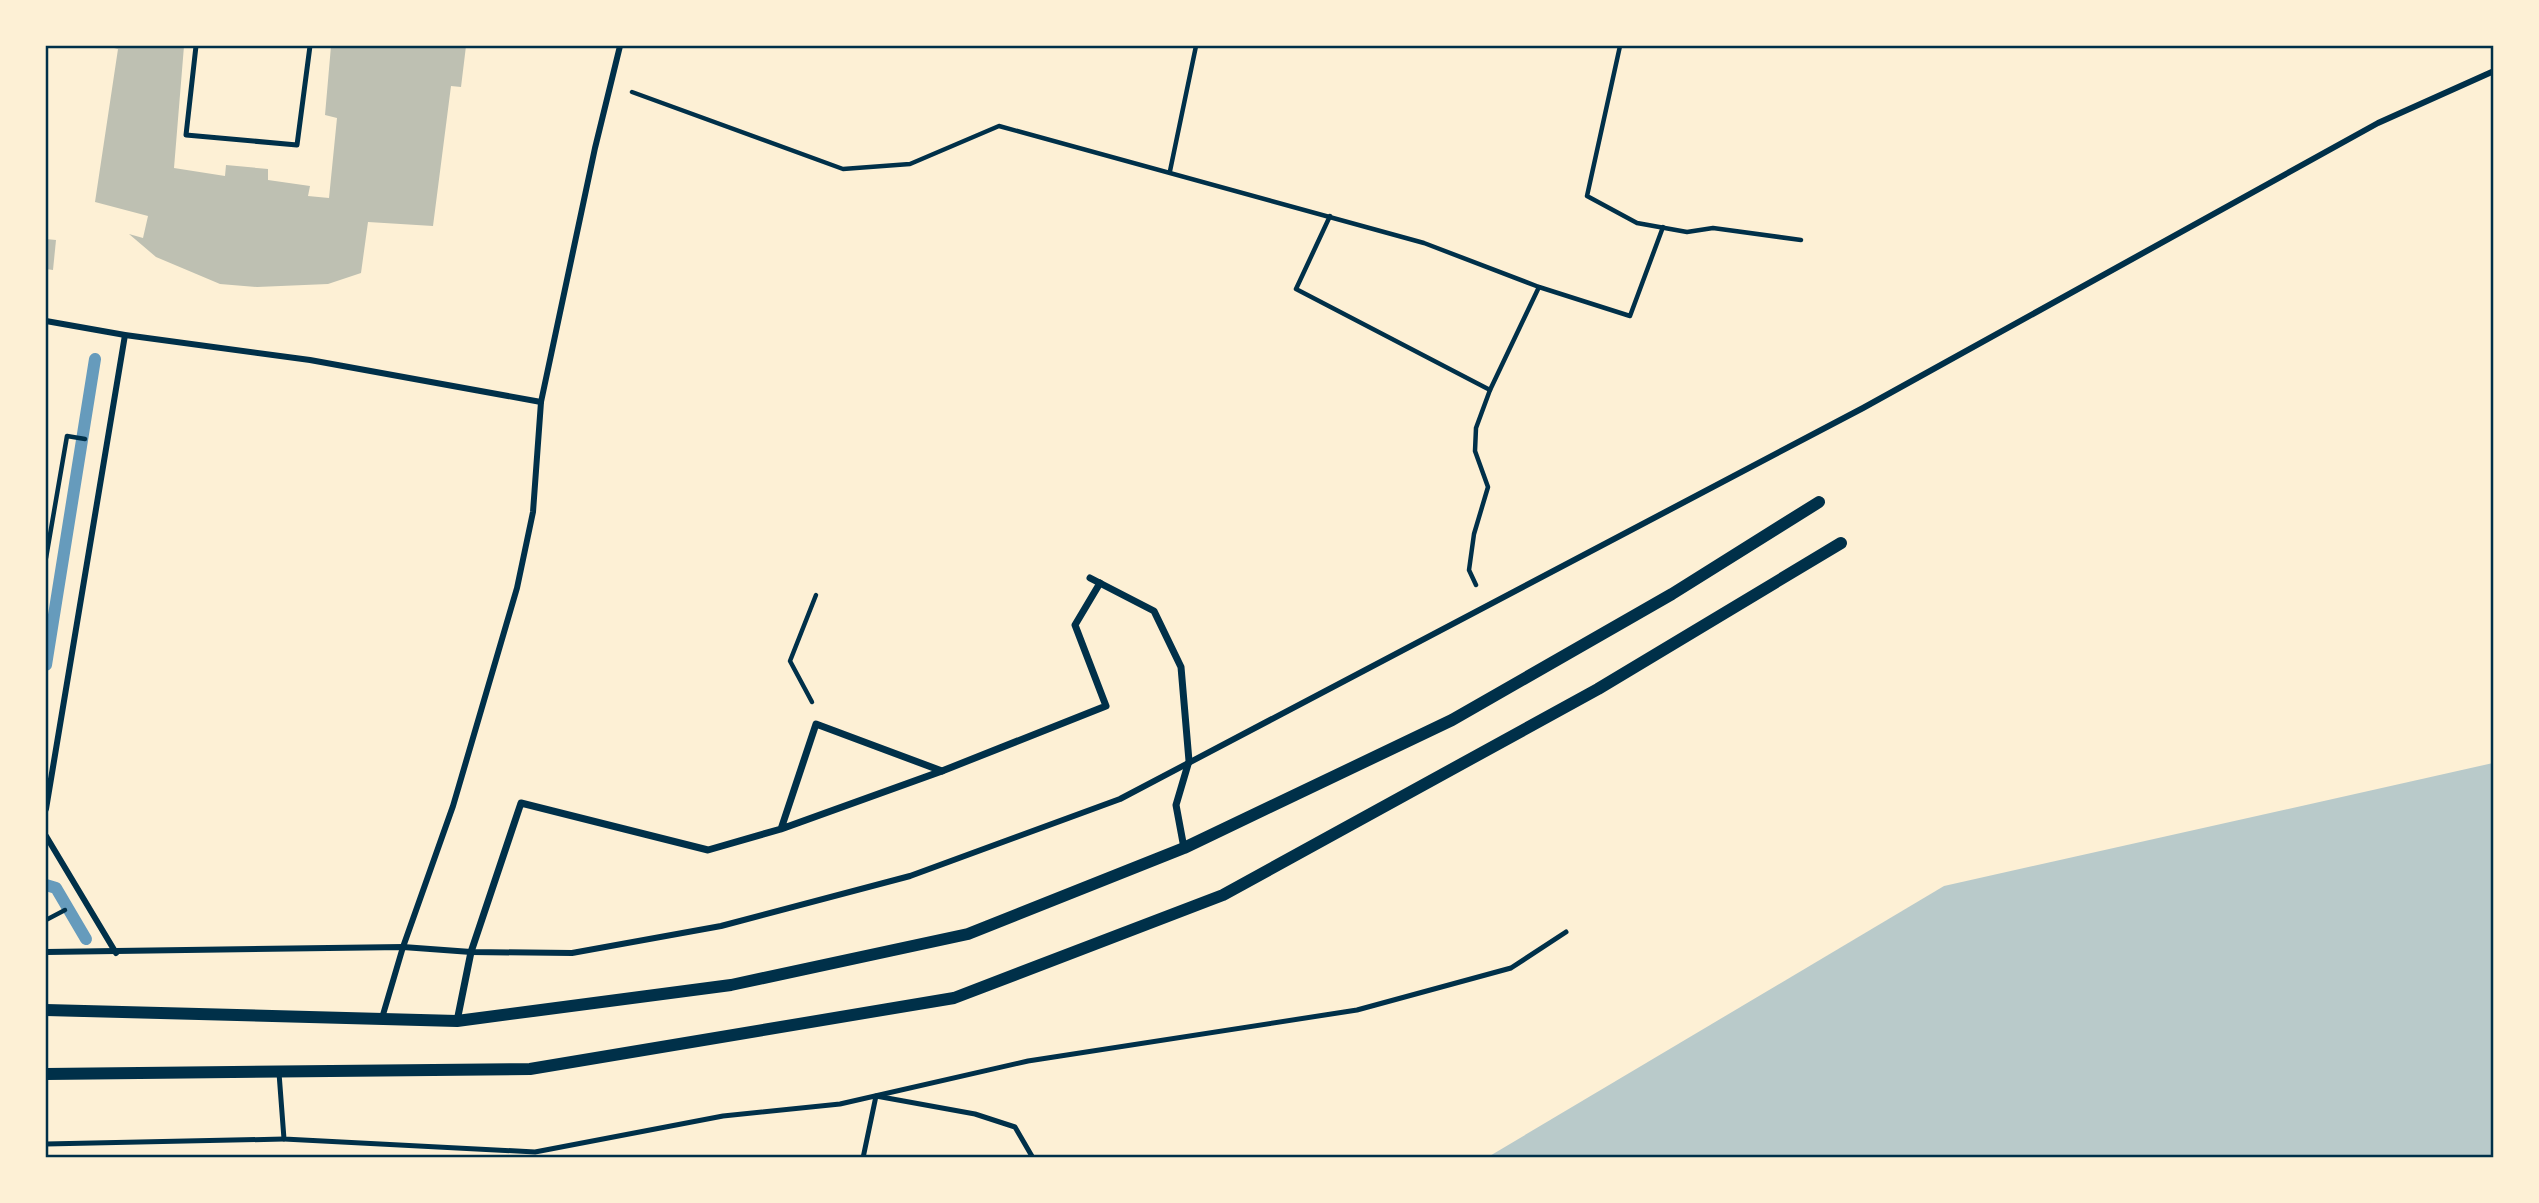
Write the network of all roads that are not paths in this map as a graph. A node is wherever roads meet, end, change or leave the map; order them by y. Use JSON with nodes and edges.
{"nodes":[{"id":1,"x":196,"y":46,"type":"edge"},
{"id":2,"x":310,"y":46,"type":"edge"},
{"id":3,"x":620,"y":46,"type":"edge"},
{"id":4,"x":2494,"y":71,"type":"edge"},
{"id":5,"x":46,"y":321,"type":"edge"},
{"id":6,"x":125,"y":335,"type":"junction"},
{"id":7,"x":541,"y":402,"type":"junction"},
{"id":8,"x":1819,"y":502,"type":"dead end"},
{"id":9,"x":1841,"y":543,"type":"dead end"},
{"id":10,"x":1090,"y":579,"type":"dead end"},
{"id":11,"x":1100,"y":583,"type":"junction"},
{"id":12,"x":1189,"y":761,"type":"junction"},
{"id":13,"x":942,"y":771,"type":"junction"},
{"id":14,"x":46,"y":809,"type":"edge"},
{"id":15,"x":781,"y":829,"type":"junction"},
{"id":16,"x":46,"y":836,"type":"edge"},
{"id":17,"x":1184,"y":848,"type":"junction"},
{"id":18,"x":1566,"y":932,"type":"dead end"},
{"id":19,"x":403,"y":947,"type":"junction"},
{"id":20,"x":46,"y":952,"type":"edge"},
{"id":21,"x":471,"y":952,"type":"junction"},
{"id":22,"x":116,"y":953,"type":"junction"},
{"id":23,"x":46,"y":1010,"type":"edge"},
{"id":24,"x":382,"y":1021,"type":"junction"},
{"id":25,"x":457,"y":1021,"type":"junction"},
{"id":26,"x":279,"y":1073,"type":"junction"},
{"id":27,"x":46,"y":1074,"type":"edge"},
{"id":28,"x":876,"y":1096,"type":"junction"},
{"id":29,"x":284,"y":1139,"type":"junction"},
{"id":30,"x":46,"y":1144,"type":"edge"},
{"id":31,"x":863,"y":1157,"type":"edge"},
{"id":32,"x":1033,"y":1157,"type":"edge"}],
"edges":[{"from":1,"to":2,"type":"lane"},
{"from":3,"to":7,"type":"street"},
{"from":4,"to":12,"type":"street"},
{"from":5,"to":6,"type":"street"},
{"from":6,"to":7,"type":"street"},
{"from":6,"to":14,"type":"street"},
{"from":7,"to":19,"type":"street"},
{"from":8,"to":17,"type":"street"},
{"from":9,"to":26,"type":"street"},
{"from":10,"to":11,"type":"street"},
{"from":11,"to":12,"type":"street"},
{"from":11,"to":13,"type":"street"},
{"from":12,"to":17,"type":"street"},
{"from":12,"to":21,"type":"street"},
{"from":13,"to":15,"type":"street"},
{"from":13,"to":15,"type":"street"},
{"from":15,"to":21,"type":"street"},
{"from":16,"to":22,"type":"street"},
{"from":17,"to":25,"type":"street"},
{"from":18,"to":28,"type":"lane"},
{"from":19,"to":21,"type":"street"},
{"from":19,"to":22,"type":"street"},
{"from":19,"to":24,"type":"street"},
{"from":20,"to":22,"type":"street"},
{"from":21,"to":25,"type":"street"},
{"from":23,"to":24,"type":"street"},
{"from":24,"to":25,"type":"street"},
{"from":26,"to":27,"type":"street"},
{"from":26,"to":29,"type":"lane"},
{"from":28,"to":29,"type":"lane"},
{"from":28,"to":31,"type":"lane"},
{"from":28,"to":32,"type":"lane"},
{"from":29,"to":30,"type":"lane"}]}
